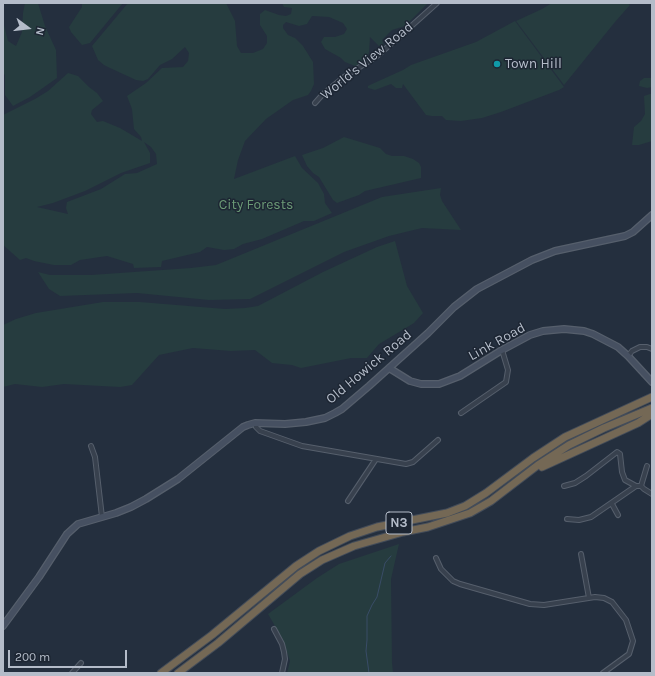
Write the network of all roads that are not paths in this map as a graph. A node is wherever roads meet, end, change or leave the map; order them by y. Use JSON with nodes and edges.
{"nodes":[{"id":1,"x":437,"y":3,"type":"edge"},
{"id":2,"x":315,"y":103,"type":"dead end"},
{"id":3,"x":652,"y":215,"type":"edge"},
{"id":4,"x":652,"y":349,"type":"edge"},
{"id":5,"x":502,"y":350,"type":"junction"},
{"id":6,"x":628,"y":356,"type":"junction"},
{"id":7,"x":389,"y":368,"type":"junction"},
{"id":8,"x":652,"y":382,"type":"edge"},
{"id":9,"x":652,"y":397,"type":"edge"},
{"id":10,"x":652,"y":408,"type":"edge"},
{"id":11,"x":461,"y":413,"type":"dead end"},
{"id":12,"x":652,"y":414,"type":"edge"},
{"id":13,"x":255,"y":423,"type":"junction"},
{"id":14,"x":438,"y":440,"type":"dead end"},
{"id":15,"x":91,"y":446,"type":"dead end"},
{"id":16,"x":376,"y":459,"type":"junction"},
{"id":17,"x":648,"y":466,"type":"dead end"},
{"id":18,"x":516,"y":482,"type":"junction"},
{"id":19,"x":564,"y":486,"type":"dead end"},
{"id":20,"x":636,"y":486,"type":"junction"},
{"id":21,"x":642,"y":486,"type":"junction"},
{"id":22,"x":652,"y":494,"type":"edge"},
{"id":23,"x":348,"y":501,"type":"dead end"},
{"id":24,"x":612,"y":504,"type":"junction"},
{"id":25,"x":618,"y":515,"type":"dead end"},
{"id":26,"x":102,"y":517,"type":"junction"},
{"id":27,"x":567,"y":519,"type":"dead end"},
{"id":28,"x":581,"y":554,"type":"dead end"},
{"id":29,"x":436,"y":558,"type":"dead end"},
{"id":30,"x":589,"y":598,"type":"junction"},
{"id":31,"x":3,"y":626,"type":"edge"},
{"id":32,"x":274,"y":629,"type":"dead end"},
{"id":33,"x":81,"y":663,"type":"dead end"},
{"id":34,"x":72,"y":673,"type":"edge"},
{"id":35,"x":161,"y":673,"type":"edge"},
{"id":36,"x":178,"y":673,"type":"edge"},
{"id":37,"x":282,"y":673,"type":"edge"},
{"id":38,"x":603,"y":673,"type":"edge"}],
"edges":[{"from":1,"to":2,"type":"street","name":"World's View Road"},
{"from":3,"to":7,"type":"main road","name":"Old Howick Road"},
{"from":4,"to":6,"type":"street"},
{"from":5,"to":6,"type":"main road","name":"Link Road"},
{"from":5,"to":7,"type":"main road","name":"Link Road"},
{"from":5,"to":11,"type":"street"},
{"from":6,"to":8,"type":"main road","name":"Link Road"},
{"from":7,"to":13,"type":"main road","name":"Old Howick Road"},
{"from":9,"to":35,"type":"highway","number":"N3"},
{"from":10,"to":18,"type":"highway","number":"N3"},
{"from":12,"to":18,"type":"highway"},
{"from":13,"to":16,"type":"street"},
{"from":13,"to":26,"type":"main road","name":"Old Howick Road"},
{"from":14,"to":16,"type":"street"},
{"from":15,"to":26,"type":"street"},
{"from":16,"to":23,"type":"street"},
{"from":17,"to":21,"type":"street"},
{"from":18,"to":36,"type":"highway","number":"N3"},
{"from":19,"to":20,"type":"street"},
{"from":20,"to":21,"type":"street"},
{"from":20,"to":24,"type":"street"},
{"from":21,"to":22,"type":"street"},
{"from":24,"to":25,"type":"street"},
{"from":24,"to":27,"type":"street"},
{"from":26,"to":31,"type":"main road","name":"Old Howick Road"},
{"from":28,"to":30,"type":"street"},
{"from":29,"to":30,"type":"street"},
{"from":30,"to":38,"type":"street"},
{"from":32,"to":37,"type":"street"},
{"from":33,"to":34,"type":"street"}]}
